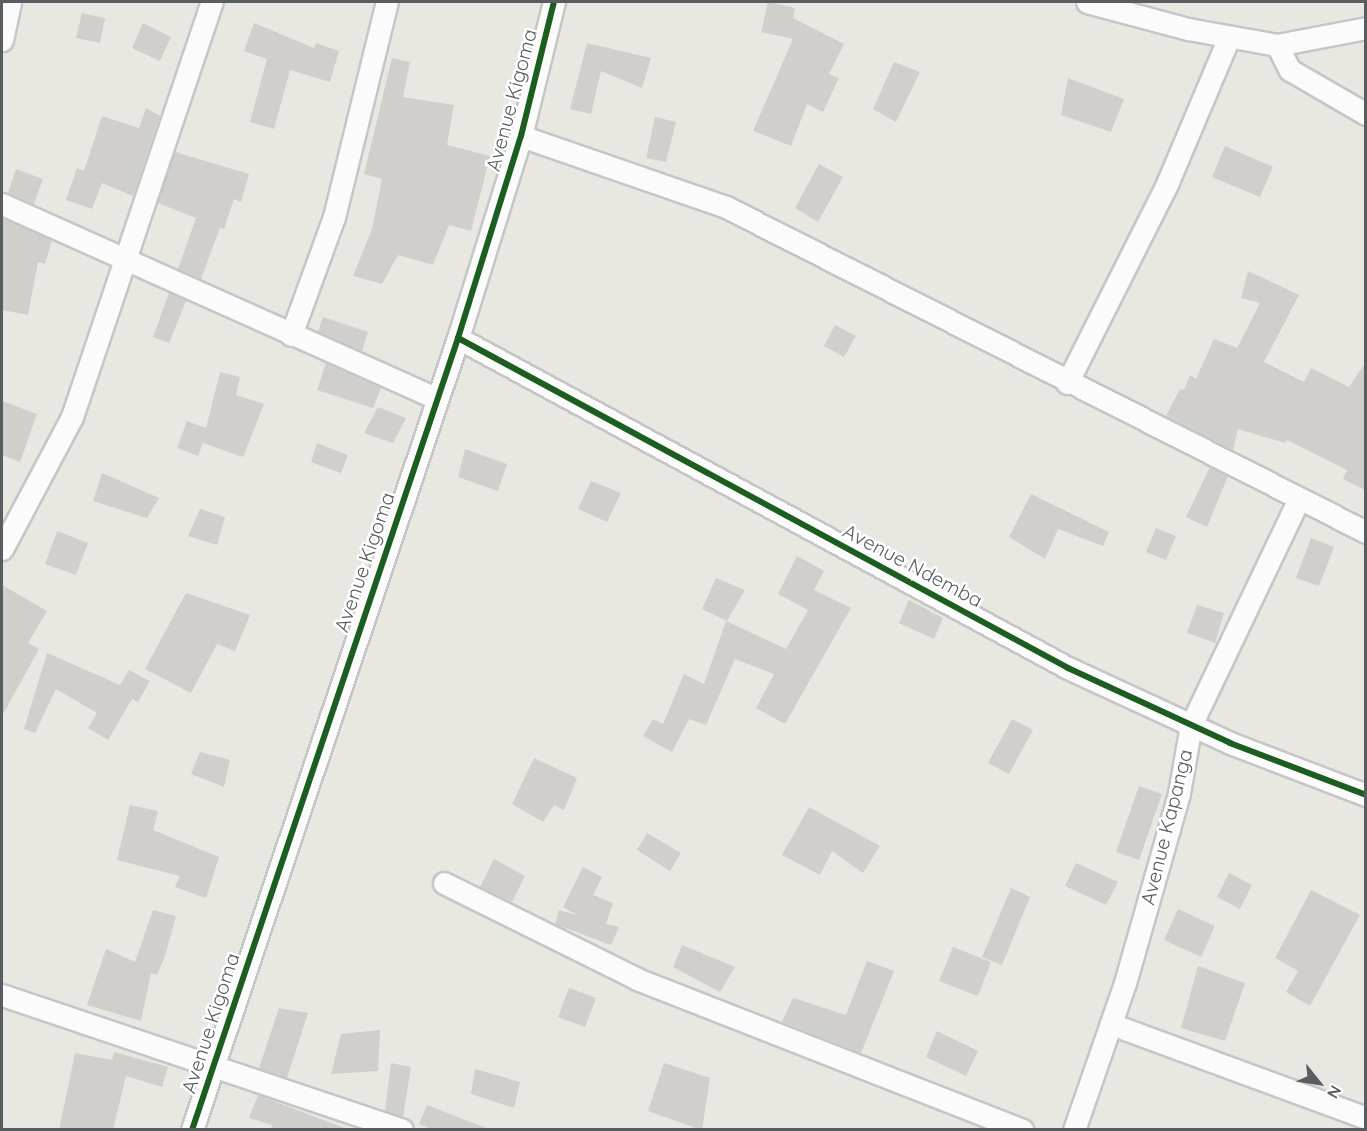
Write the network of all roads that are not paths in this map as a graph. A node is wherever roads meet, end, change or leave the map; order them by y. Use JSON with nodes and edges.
{"nodes":[{"id":1,"x":10,"y":2,"type":"edge"},
{"id":2,"x":212,"y":2,"type":"edge"},
{"id":3,"x":387,"y":2,"type":"edge"},
{"id":4,"x":554,"y":2,"type":"edge"},
{"id":5,"x":1087,"y":2,"type":"edge"},
{"id":6,"x":1365,"y":28,"type":"edge"},
{"id":7,"x":1229,"y":37,"type":"junction"},
{"id":8,"x":2,"y":40,"type":"edge"},
{"id":9,"x":1277,"y":45,"type":"junction"},
{"id":10,"x":1365,"y":114,"type":"edge"},
{"id":11,"x":521,"y":136,"type":"junction"},
{"id":12,"x":2,"y":204,"type":"edge"},
{"id":13,"x":122,"y":261,"type":"junction"},
{"id":14,"x":291,"y":335,"type":"junction"},
{"id":15,"x":458,"y":338,"type":"junction"},
{"id":16,"x":1067,"y":383,"type":"junction"},
{"id":17,"x":437,"y":399,"type":"junction"},
{"id":18,"x":1298,"y":501,"type":"junction"},
{"id":19,"x":1365,"y":532,"type":"edge"},
{"id":20,"x":2,"y":549,"type":"edge"},
{"id":21,"x":1191,"y":726,"type":"junction"},
{"id":22,"x":1365,"y":795,"type":"edge"},
{"id":23,"x":444,"y":883,"type":"dead end"},
{"id":24,"x":2,"y":995,"type":"edge"},
{"id":25,"x":1111,"y":1024,"type":"junction"},
{"id":26,"x":213,"y":1065,"type":"junction"},
{"id":27,"x":1365,"y":1118,"type":"edge"},
{"id":28,"x":192,"y":1130,"type":"edge"},
{"id":29,"x":402,"y":1130,"type":"edge"},
{"id":30,"x":1023,"y":1130,"type":"edge"},
{"id":31,"x":1074,"y":1130,"type":"edge"}],
"edges":[{"from":1,"to":8,"type":"street"},
{"from":2,"to":13,"type":"street"},
{"from":3,"to":14,"type":"street"},
{"from":4,"to":11,"type":"street","name":"Avenue Kigoma"},
{"from":5,"to":7,"type":"street"},
{"from":6,"to":9,"type":"street"},
{"from":7,"to":9,"type":"street"},
{"from":7,"to":16,"type":"street"},
{"from":9,"to":10,"type":"street"},
{"from":11,"to":15,"type":"street","name":"Avenue Kigoma"},
{"from":11,"to":16,"type":"street"},
{"from":12,"to":13,"type":"street"},
{"from":13,"to":14,"type":"street"},
{"from":13,"to":20,"type":"street"},
{"from":14,"to":17,"type":"street"},
{"from":15,"to":17,"type":"street","name":"Avenue Kigoma"},
{"from":15,"to":21,"type":"street","name":"Avenue Ndemba"},
{"from":16,"to":18,"type":"street"},
{"from":17,"to":26,"type":"street","name":"Avenue Kigoma"},
{"from":18,"to":19,"type":"street"},
{"from":18,"to":21,"type":"street","name":"Avenue Kapanga"},
{"from":21,"to":22,"type":"street","name":"Avenue Ndemba"},
{"from":21,"to":25,"type":"street","name":"Avenue Kapanga"},
{"from":23,"to":30,"type":"street"},
{"from":24,"to":26,"type":"street"},
{"from":25,"to":27,"type":"street"},
{"from":25,"to":31,"type":"street","name":"Avenue Kapanga"},
{"from":26,"to":28,"type":"street","name":"Avenue Kigoma"},
{"from":26,"to":29,"type":"street"}]}
